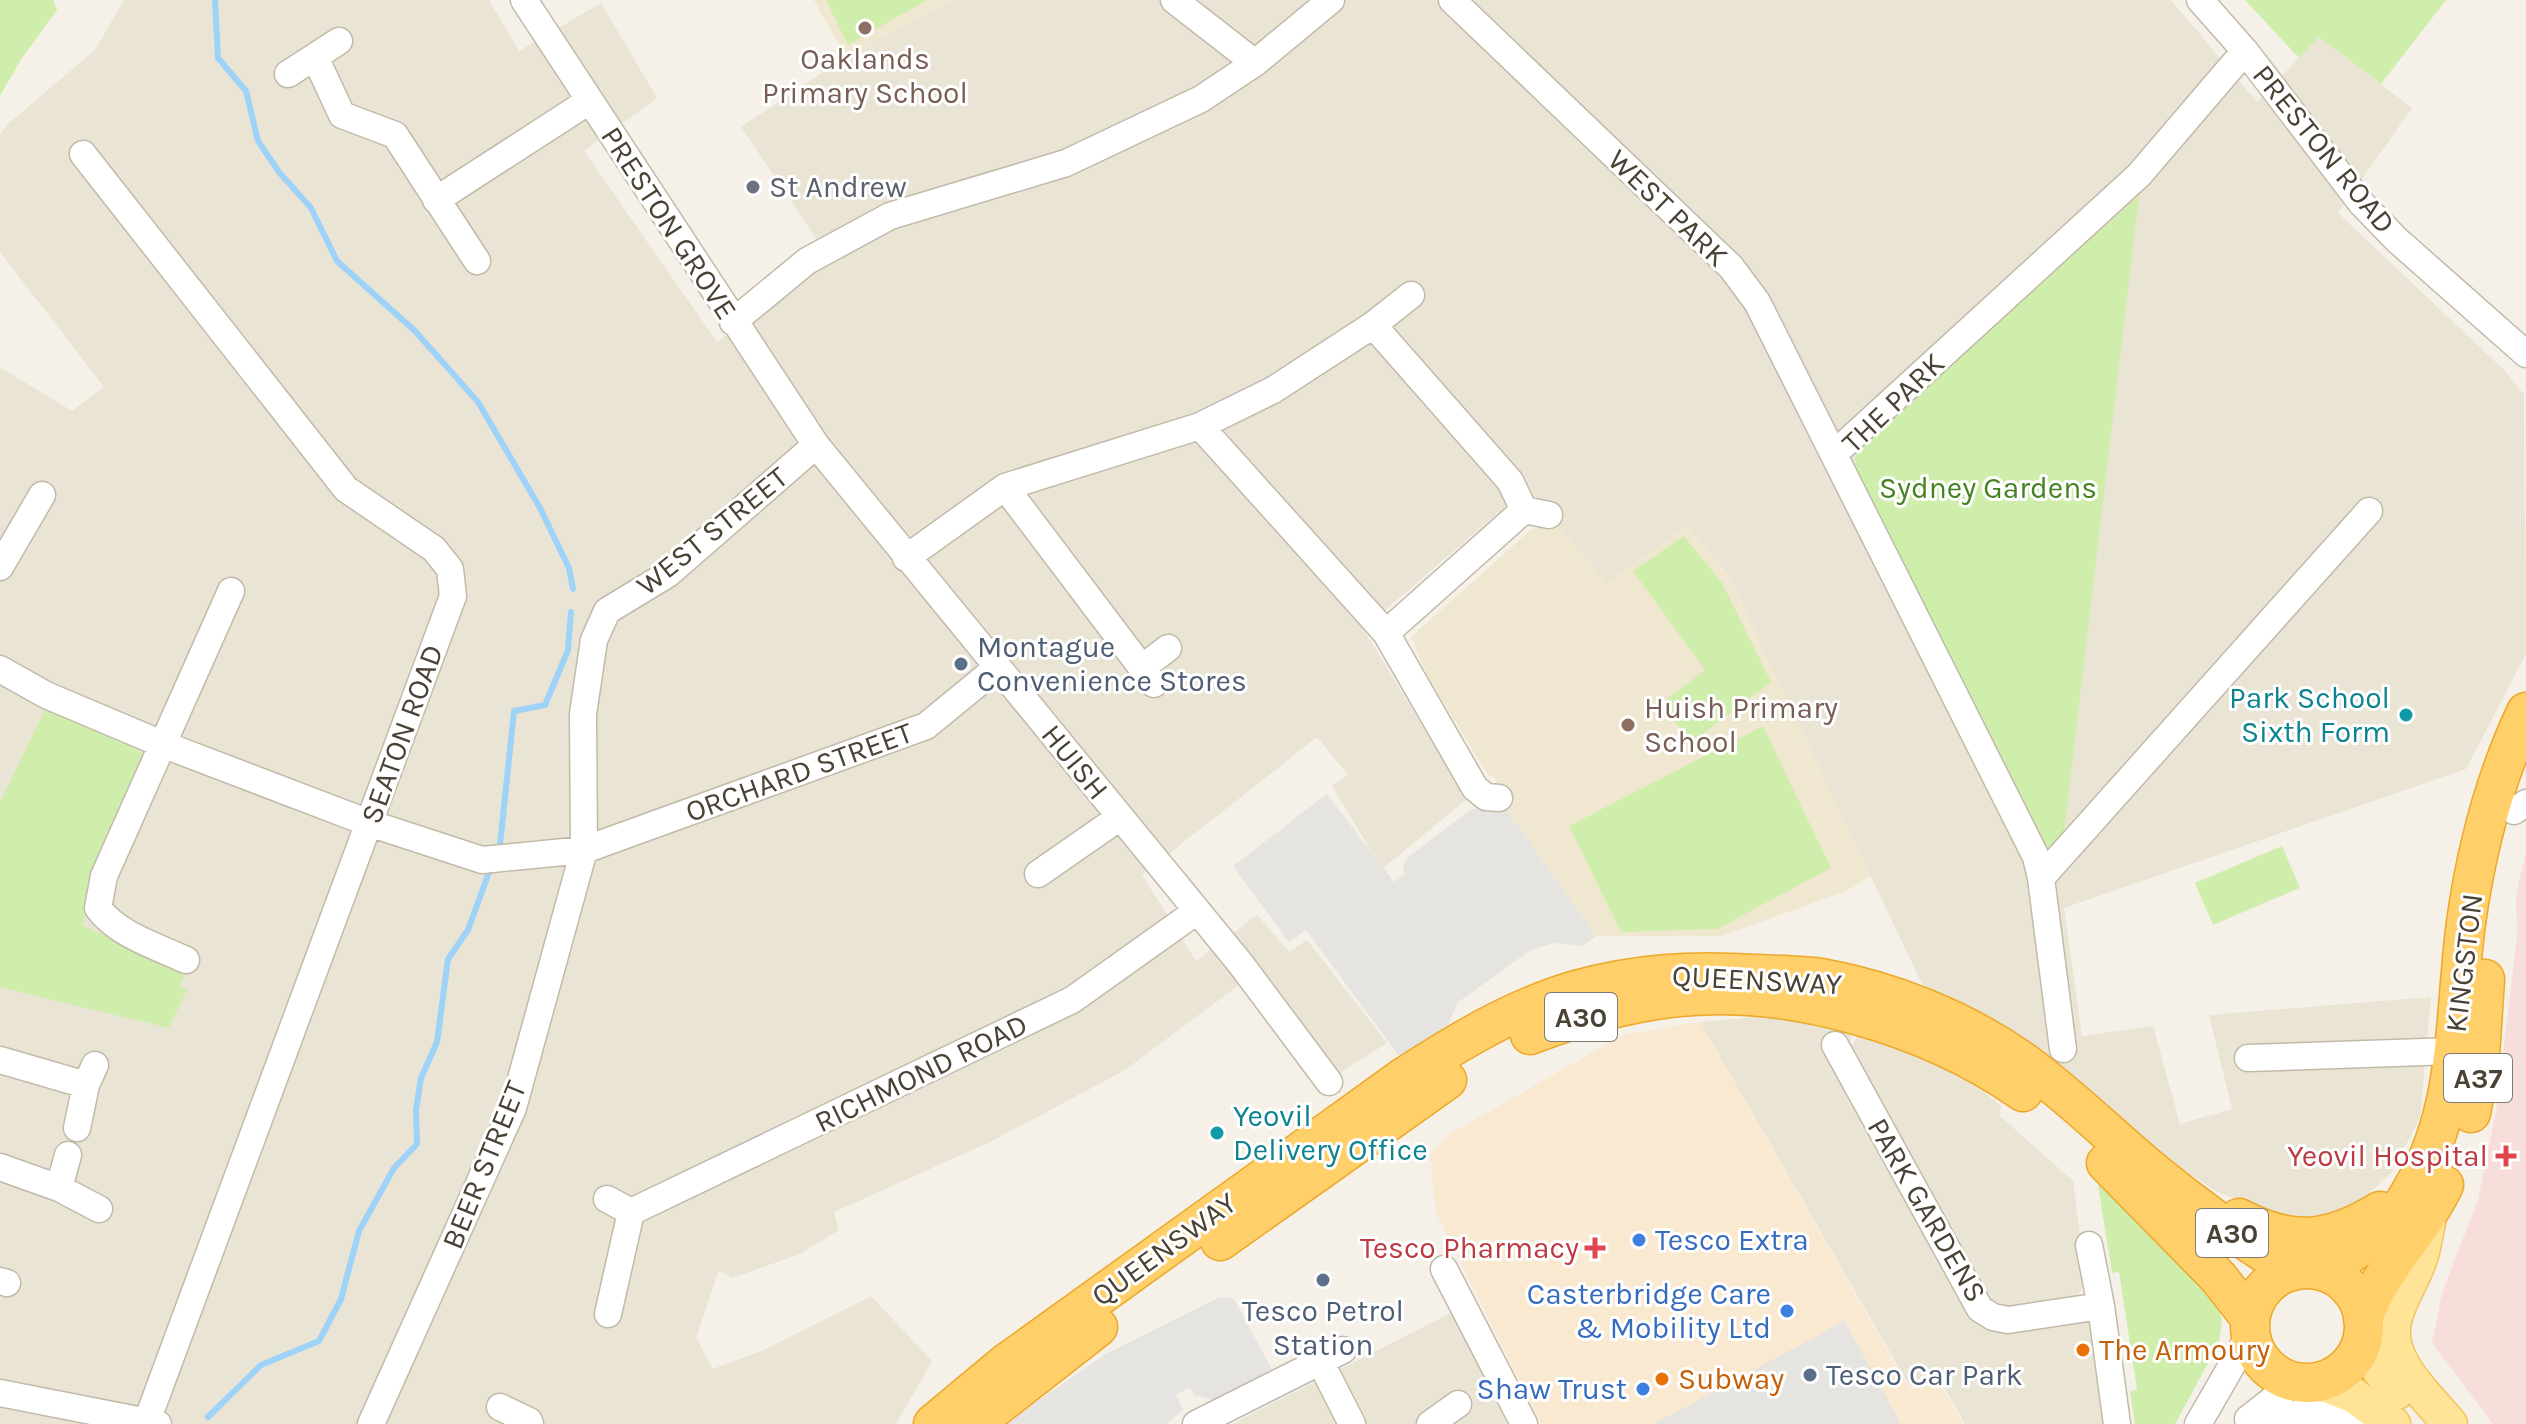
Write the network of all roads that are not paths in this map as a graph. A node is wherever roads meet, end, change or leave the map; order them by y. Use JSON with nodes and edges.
{"nodes":[{"id":1,"x":524,"y":0,"type":"edge"},
{"id":2,"x":1174,"y":0,"type":"edge"},
{"id":3,"x":1331,"y":0,"type":"edge"},
{"id":4,"x":1452,"y":0,"type":"edge"},
{"id":5,"x":2200,"y":0,"type":"edge"},
{"id":6,"x":339,"y":41,"type":"dead end"},
{"id":7,"x":2245,"y":51,"type":"junction"},
{"id":8,"x":315,"y":57,"type":"junction"},
{"id":9,"x":1255,"y":63,"type":"junction"},
{"id":10,"x":288,"y":74,"type":"dead end"},
{"id":11,"x":589,"y":101,"type":"junction"},
{"id":12,"x":83,"y":154,"type":"dead end"},
{"id":13,"x":436,"y":200,"type":"junction"},
{"id":14,"x":477,"y":261,"type":"dead end"},
{"id":15,"x":1411,"y":295,"type":"dead end"},
{"id":16,"x":733,"y":322,"type":"junction"},
{"id":17,"x":1373,"y":325,"type":"junction"},
{"id":18,"x":2526,"y":354,"type":"edge"},
{"id":19,"x":1200,"y":426,"type":"junction"},
{"id":20,"x":816,"y":445,"type":"junction"},
{"id":21,"x":1835,"y":453,"type":"junction"},
{"id":22,"x":1005,"y":487,"type":"junction"},
{"id":23,"x":42,"y":495,"type":"dead end"},
{"id":24,"x":2369,"y":511,"type":"dead end"},
{"id":25,"x":906,"y":558,"type":"junction"},
{"id":26,"x":0,"y":567,"type":"edge"},
{"id":27,"x":231,"y":591,"type":"dead end"},
{"id":28,"x":1386,"y":633,"type":"junction"},
{"id":29,"x":1168,"y":648,"type":"dead end"},
{"id":30,"x":998,"y":667,"type":"junction"},
{"id":31,"x":0,"y":669,"type":"edge"},
{"id":32,"x":2526,"y":712,"type":"edge"},
{"id":33,"x":162,"y":744,"type":"junction"},
{"id":34,"x":2526,"y":774,"type":"edge"},
{"id":35,"x":1499,"y":798,"type":"dead end"},
{"id":36,"x":2520,"y":807,"type":"edge"},
{"id":37,"x":1120,"y":817,"type":"junction"},
{"id":38,"x":369,"y":823,"type":"junction"},
{"id":39,"x":584,"y":850,"type":"junction"},
{"id":40,"x":1038,"y":874,"type":"dead end"},
{"id":41,"x":2041,"y":878,"type":"junction"},
{"id":42,"x":1197,"y":911,"type":"junction"},
{"id":43,"x":186,"y":960,"type":"dead end"},
{"id":44,"x":1835,"y":1045,"type":"dead end"},
{"id":45,"x":2063,"y":1049,"type":"dead end"},
{"id":46,"x":2453,"y":1051,"type":"junction"},
{"id":47,"x":2248,"y":1058,"type":"dead end"},
{"id":48,"x":0,"y":1060,"type":"edge"},
{"id":49,"x":1329,"y":1082,"type":"dead end"},
{"id":50,"x":77,"y":1128,"type":"dead end"},
{"id":51,"x":68,"y":1155,"type":"dead end"},
{"id":52,"x":0,"y":1167,"type":"edge"},
{"id":53,"x":59,"y":1188,"type":"junction"},
{"id":54,"x":2175,"y":1189,"type":"junction"},
{"id":55,"x":607,"y":1199,"type":"dead end"},
{"id":56,"x":2421,"y":1200,"type":"junction"},
{"id":57,"x":99,"y":1209,"type":"dead end"},
{"id":58,"x":631,"y":1212,"type":"junction"},
{"id":59,"x":2089,"y":1245,"type":"dead end"},
{"id":60,"x":1444,"y":1269,"type":"dead end"},
{"id":61,"x":2308,"y":1271,"type":"junction"},
{"id":62,"x":2101,"y":1306,"type":"junction"},
{"id":63,"x":608,"y":1314,"type":"dead end"},
{"id":64,"x":2250,"y":1326,"type":"junction"},
{"id":65,"x":2363,"y":1327,"type":"junction"},
{"id":66,"x":2307,"y":1382,"type":"junction"},
{"id":67,"x":0,"y":1393,"type":"edge"},
{"id":68,"x":1458,"y":1404,"type":"dead end"},
{"id":69,"x":500,"y":1407,"type":"dead end"},
{"id":70,"x":152,"y":1422,"type":"edge"},
{"id":71,"x":371,"y":1424,"type":"edge"},
{"id":72,"x":530,"y":1424,"type":"edge"},
{"id":73,"x":933,"y":1424,"type":"edge"},
{"id":74,"x":974,"y":1424,"type":"edge"},
{"id":75,"x":1196,"y":1424,"type":"edge"},
{"id":76,"x":1352,"y":1424,"type":"edge"},
{"id":77,"x":1430,"y":1424,"type":"edge"},
{"id":78,"x":1524,"y":1424,"type":"edge"},
{"id":79,"x":2117,"y":1424,"type":"edge"},
{"id":80,"x":2198,"y":1424,"type":"edge"},
{"id":81,"x":2243,"y":1424,"type":"edge"},
{"id":82,"x":2251,"y":1424,"type":"edge"},
{"id":83,"x":2356,"y":1424,"type":"edge"},
{"id":84,"x":2393,"y":1424,"type":"edge"},
{"id":85,"x":2433,"y":1424,"type":"edge"},
{"id":86,"x":2450,"y":1424,"type":"edge"}],
"edges":[{"from":1,"to":11,"type":"street","name":"PRESTON GROVE"},
{"from":2,"to":9,"type":"street"},
{"from":3,"to":9,"type":"street"},
{"from":4,"to":21,"type":"street","name":"WEST PARK"},
{"from":5,"to":7,"type":"street","name":"PRESTON ROAD"},
{"from":6,"to":8,"type":"street"},
{"from":7,"to":18,"type":"street","name":"PRESTON ROAD"},
{"from":7,"to":21,"type":"street","name":"THE PARK"},
{"from":8,"to":10,"type":"street"},
{"from":8,"to":13,"type":"street"},
{"from":9,"to":16,"type":"street"},
{"from":11,"to":13,"type":"street"},
{"from":11,"to":16,"type":"street","name":"PRESTON GROVE"},
{"from":12,"to":38,"type":"street","name":"SEATON ROAD"},
{"from":13,"to":14,"type":"street"},
{"from":15,"to":17,"type":"street"},
{"from":16,"to":20,"type":"street","name":"PRESTON GROVE"},
{"from":17,"to":19,"type":"street"},
{"from":17,"to":28,"type":"street"},
{"from":19,"to":22,"type":"street"},
{"from":19,"to":28,"type":"street"},
{"from":20,"to":25,"type":"street","name":"HUISH"},
{"from":20,"to":39,"type":"street","name":"WEST STREET"},
{"from":21,"to":41,"type":"street","name":"THE PARK"},
{"from":22,"to":25,"type":"street"},
{"from":22,"to":29,"type":"street"},
{"from":23,"to":26,"type":"street"},
{"from":24,"to":41,"type":"street"},
{"from":25,"to":30,"type":"street","name":"HUISH"},
{"from":27,"to":33,"type":"street"},
{"from":28,"to":35,"type":"street"},
{"from":30,"to":37,"type":"street","name":"HUISH"},
{"from":30,"to":39,"type":"street","name":"ORCHARD STREET"},
{"from":31,"to":33,"type":"street","name":"ORCHARD STREET"},
{"from":32,"to":46,"type":"highway","name":"KINGSTON","number":"A37"},
{"from":33,"to":38,"type":"street","name":"ORCHARD STREET"},
{"from":33,"to":43,"type":"street"},
{"from":34,"to":36,"type":"highway","name":"KINGSTON","number":"A37"},
{"from":36,"to":56,"type":"highway","name":"KINGSTON","number":"A37"},
{"from":37,"to":40,"type":"street"},
{"from":37,"to":42,"type":"street","name":"HUISH"},
{"from":38,"to":39,"type":"street","name":"ORCHARD STREET"},
{"from":38,"to":70,"type":"street","name":"SEATON ROAD"},
{"from":39,"to":71,"type":"street","name":"BEER STREET"},
{"from":41,"to":45,"type":"street","name":"THE PARK"},
{"from":42,"to":49,"type":"street","name":"HUISH"},
{"from":42,"to":58,"type":"street","name":"RICHMOND ROAD"},
{"from":44,"to":62,"type":"street","name":"PARK GARDENS"},
{"from":46,"to":47,"type":"street"},
{"from":46,"to":56,"type":"highway","name":"KINGSTON","number":"A37"},
{"from":48,"to":50,"type":"street"},
{"from":51,"to":53,"type":"street"},
{"from":52,"to":53,"type":"street"},
{"from":53,"to":57,"type":"street"},
{"from":54,"to":56,"type":"highway"},
{"from":54,"to":61,"type":"highway","name":"QUEENSWAY","number":"A30"},
{"from":54,"to":73,"type":"highway","name":"QUEENSWAY","number":"A30"},
{"from":55,"to":58,"type":"street"},
{"from":56,"to":61,"type":"highway","name":"KINGSTON","number":"A37"},
{"from":56,"to":65,"type":"highway","name":"KINGSTON","number":"A37"},
{"from":56,"to":86,"type":"main road"},
{"from":58,"to":63,"type":"street"},
{"from":59,"to":62,"type":"street"},
{"from":60,"to":78,"type":"street"},
{"from":61,"to":64,"type":"highway"},
{"from":61,"to":65,"type":"highway"},
{"from":62,"to":79,"type":"street"},
{"from":64,"to":66,"type":"highway"},
{"from":64,"to":74,"type":"highway","name":"QUEENSWAY","number":"A30"},
{"from":64,"to":80,"type":"street"},
{"from":65,"to":66,"type":"highway"},
{"from":65,"to":85,"type":"main road"},
{"from":66,"to":81,"type":"street"},
{"from":66,"to":84,"type":"main road"},
{"from":67,"to":70,"type":"street"},
{"from":68,"to":77,"type":"street"},
{"from":69,"to":72,"type":"street"},
{"from":75,"to":76,"type":"street"},
{"from":82,"to":83,"type":"street"}]}
